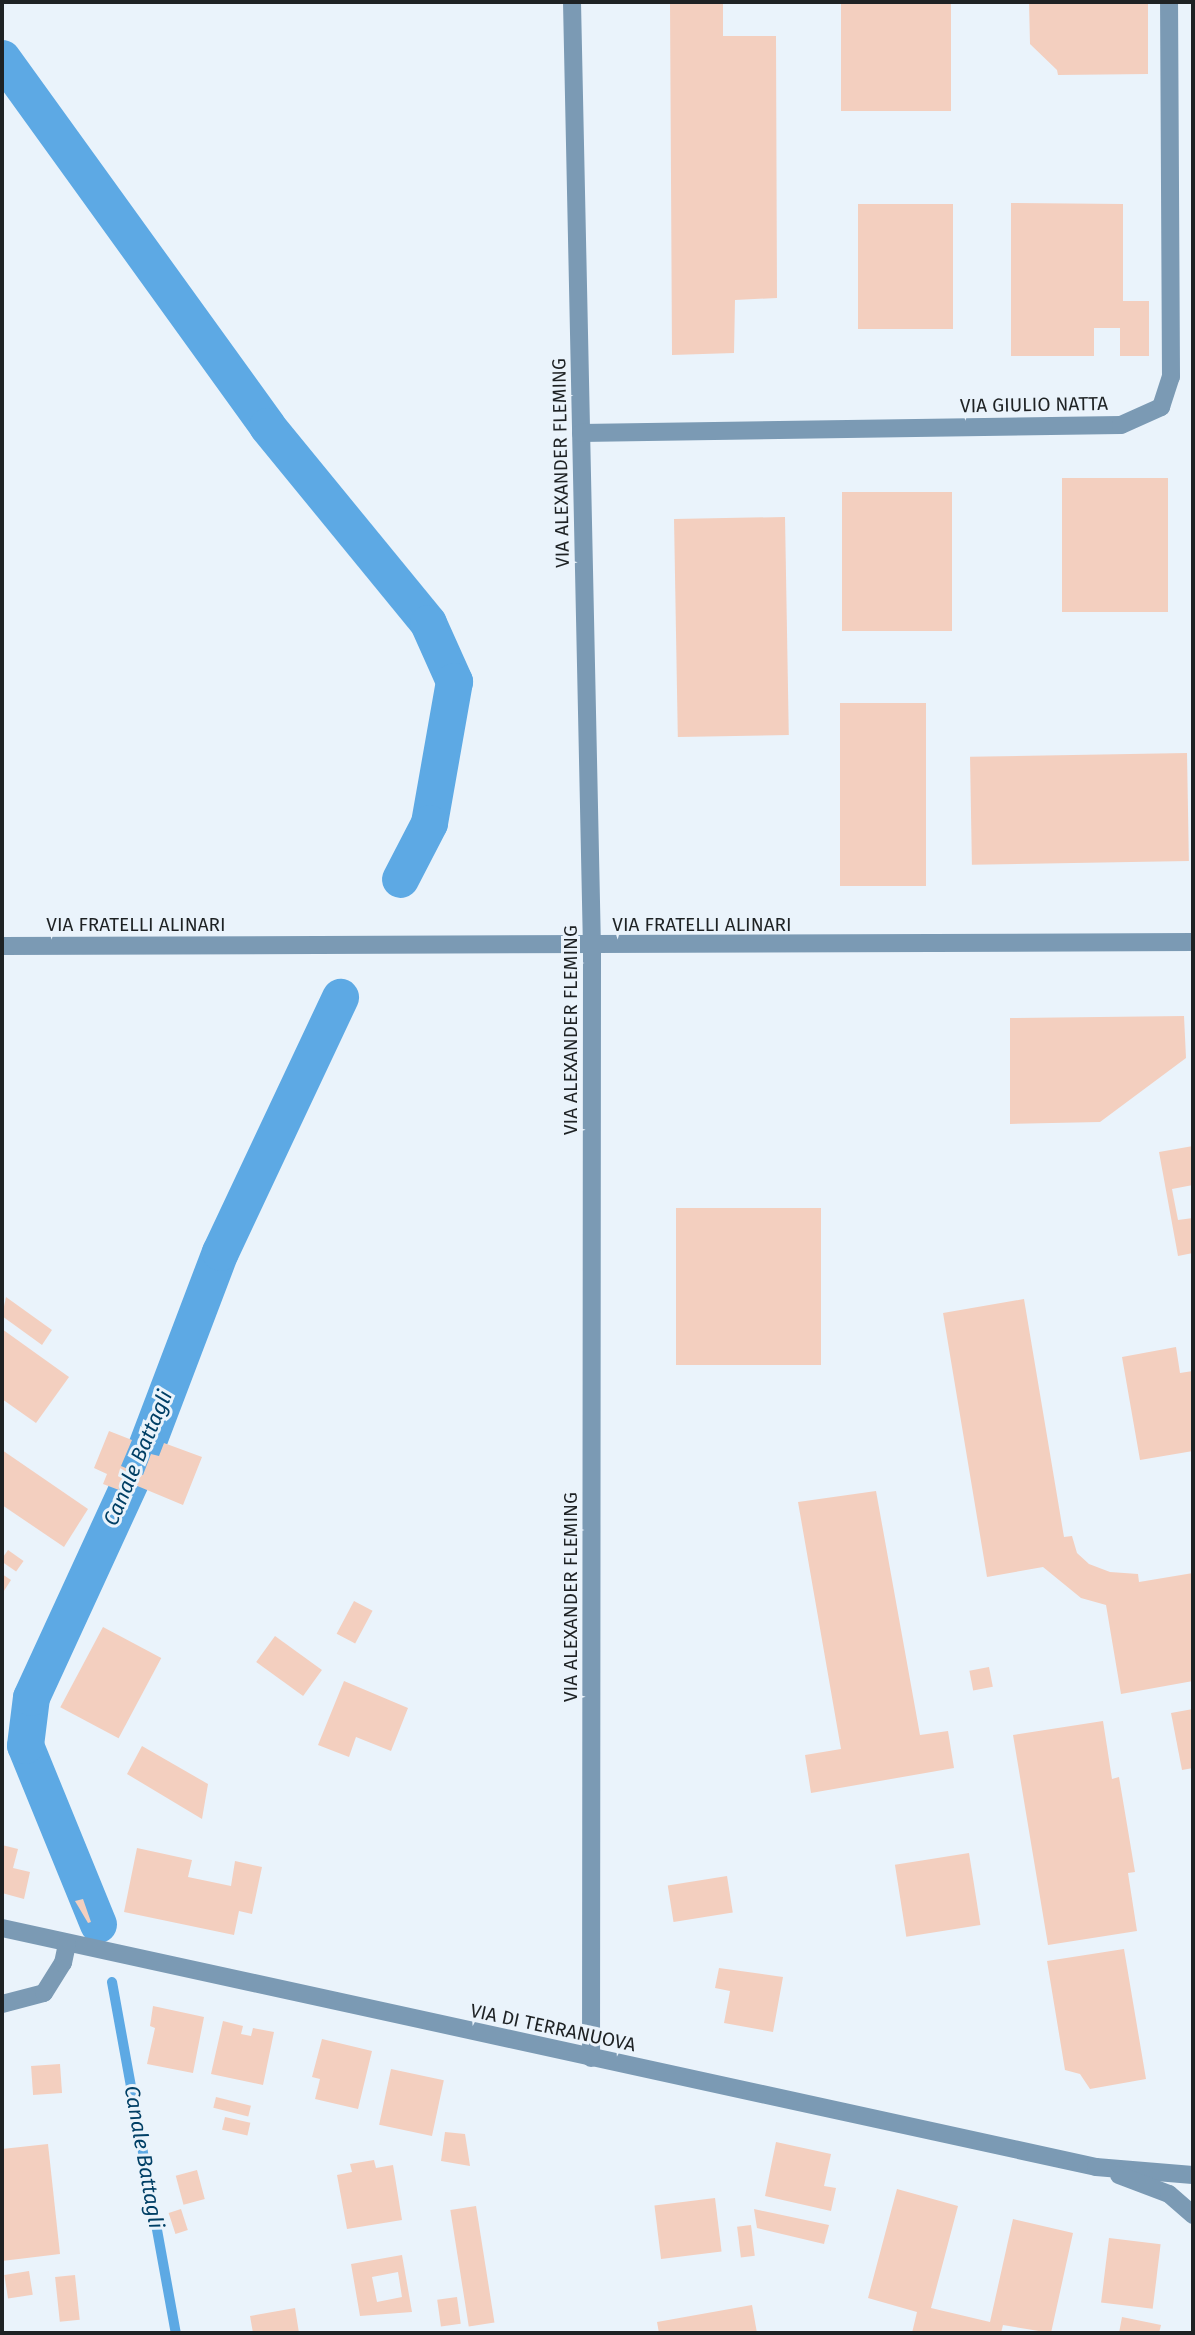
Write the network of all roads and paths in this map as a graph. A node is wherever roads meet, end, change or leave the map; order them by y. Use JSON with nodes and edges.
{"nodes":[{"id":1,"x":572,"y":2,"type":"edge"},
{"id":2,"x":1168,"y":2,"type":"edge"},
{"id":3,"x":581,"y":433,"type":"junction"},
{"id":4,"x":1193,"y":942,"type":"edge"},
{"id":5,"x":2,"y":946,"type":"edge"},
{"id":6,"x":592,"y":947,"type":"junction"},
{"id":7,"x":2,"y":1928,"type":"edge"},
{"id":8,"x":66,"y":1944,"type":"junction"},
{"id":9,"x":2,"y":2004,"type":"edge"},
{"id":10,"x":592,"y":2058,"type":"junction"},
{"id":11,"x":1096,"y":2167,"type":"junction"},
{"id":12,"x":1193,"y":2175,"type":"edge"},
{"id":13,"x":1193,"y":2215,"type":"edge"}],
"edges":[{"from":1,"to":3,"type":"street","name":"VIA ALEXANDER FLEMING"},
{"from":2,"to":3,"type":"street","name":"VIA GIULIO NATTA"},
{"from":3,"to":6,"type":"street","name":"VIA ALEXANDER FLEMING"},
{"from":4,"to":6,"type":"street","name":"VIA FRATELLI ALINARI"},
{"from":5,"to":6,"type":"street","name":"VIA FRATELLI ALINARI"},
{"from":6,"to":10,"type":"street","name":"VIA ALEXANDER FLEMING"},
{"from":7,"to":8,"type":"street","name":"VIA DI TERRANUOVA"},
{"from":8,"to":9,"type":"street"},
{"from":8,"to":10,"type":"street","name":"VIA DI TERRANUOVA"},
{"from":10,"to":11,"type":"street","name":"VIA DI TERRANUOVA"},
{"from":11,"to":12,"type":"street","name":"VIA DI TERRANUOVA"},
{"from":11,"to":13,"type":"street","name":"VIA DI TERRANUOVA"}]}
